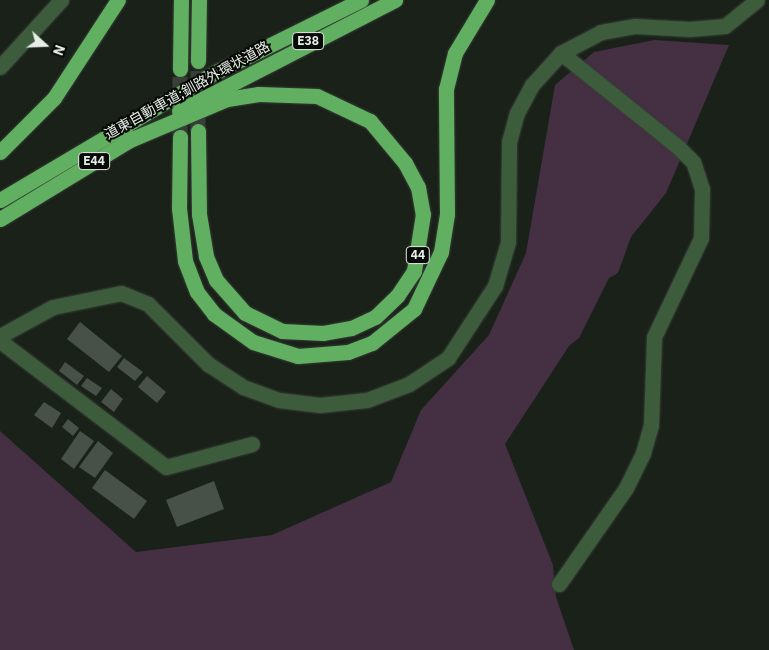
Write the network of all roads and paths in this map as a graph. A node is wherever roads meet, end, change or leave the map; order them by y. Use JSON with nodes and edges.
{"nodes":[{"id":1,"x":61,"y":0,"type":"edge"},
{"id":2,"x":118,"y":0,"type":"edge"},
{"id":3,"x":181,"y":0,"type":"edge"},
{"id":4,"x":199,"y":0,"type":"edge"},
{"id":5,"x":361,"y":0,"type":"edge"},
{"id":6,"x":395,"y":0,"type":"edge"},
{"id":7,"x":487,"y":0,"type":"edge"},
{"id":8,"x":757,"y":0,"type":"edge"},
{"id":9,"x":561,"y":53,"type":"junction"},
{"id":10,"x":198,"y":61,"type":"tunnel mouth"},
{"id":11,"x":0,"y":67,"type":"edge"},
{"id":12,"x":180,"y":69,"type":"tunnel mouth"},
{"id":13,"x":188,"y":88,"type":"joint"},
{"id":14,"x":189,"y":105,"type":"joint"},
{"id":15,"x":198,"y":131,"type":"tunnel mouth"},
{"id":16,"x":180,"y":136,"type":"tunnel mouth"},
{"id":17,"x":125,"y":142,"type":"junction"},
{"id":18,"x":0,"y":152,"type":"edge"},
{"id":19,"x":0,"y":200,"type":"edge"},
{"id":20,"x":0,"y":219,"type":"edge"},
{"id":21,"x":0,"y":336,"type":"edge"},
{"id":22,"x":0,"y":341,"type":"edge"},
{"id":23,"x":252,"y":444,"type":"dead end"},
{"id":24,"x":559,"y":584,"type":"dead end"}],
"edges":[{"from":1,"to":11,"type":"street"},
{"from":2,"to":18,"type":"highway"},
{"from":3,"to":12,"type":"highway"},
{"from":4,"to":10,"type":"highway"},
{"from":5,"to":13,"type":"highway","name":"道東自動車道;釧路外環状道路","number":"E38"},
{"from":6,"to":14,"type":"highway","name":"道東自動車道;釧路外環状道路","number":"E38"},
{"from":7,"to":16,"type":"highway"},
{"from":8,"to":9,"type":"street"},
{"from":9,"to":21,"type":"street"},
{"from":9,"to":24,"type":"street"},
{"from":13,"to":19,"type":"highway","name":"道東自動車道;釧路外環状道路","number":"E44"},
{"from":14,"to":17,"type":"highway","name":"道東自動車道;釧路外環状道路","number":"E44"},
{"from":15,"to":17,"type":"highway","number":"44"},
{"from":17,"to":20,"type":"highway","name":"道東自動車道;釧路外環状道路","number":"E44"},
{"from":22,"to":23,"type":"street"}]}
